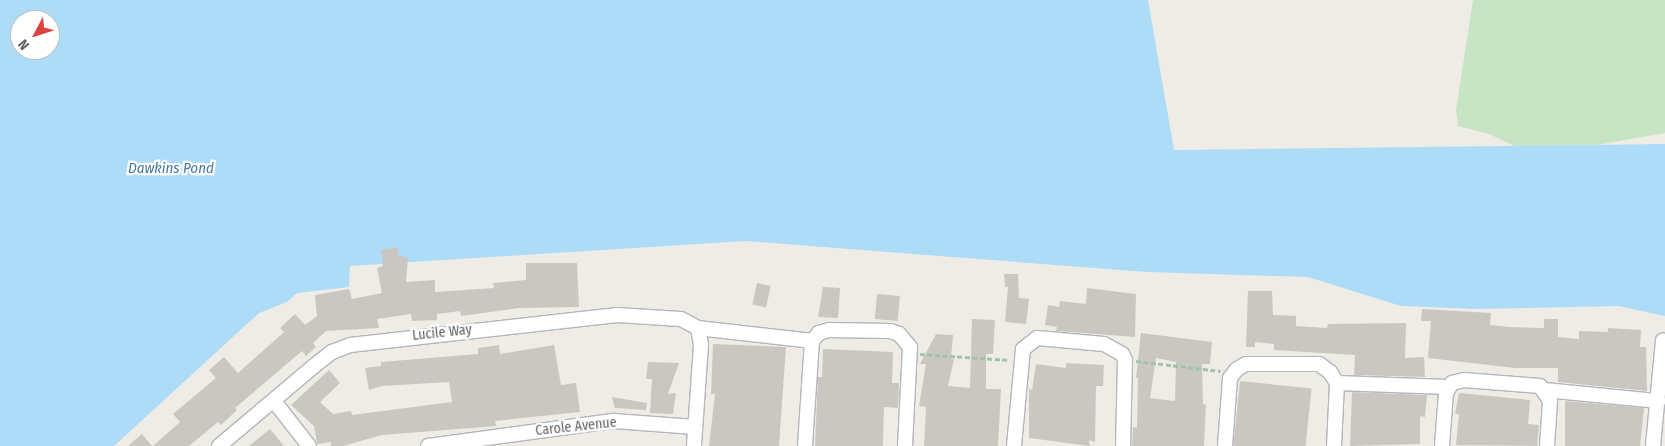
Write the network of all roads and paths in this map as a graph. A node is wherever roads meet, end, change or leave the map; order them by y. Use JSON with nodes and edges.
{"nodes":[{"id":1,"x":698,"y":328,"type":"junction"},
{"id":2,"x":1663,"y":340,"type":"dead end"},
{"id":3,"x":812,"y":341,"type":"junction"},
{"id":4,"x":912,"y":353,"type":"junction"},
{"id":5,"x":1022,"y":360,"type":"junction"},
{"id":6,"x":1125,"y":360,"type":"junction"},
{"id":7,"x":1232,"y":373,"type":"junction"},
{"id":8,"x":1337,"y":383,"type":"junction"},
{"id":9,"x":1448,"y":387,"type":"junction"},
{"id":10,"x":1545,"y":390,"type":"junction"},
{"id":11,"x":274,"y":401,"type":"junction"},
{"id":12,"x":1658,"y":401,"type":"junction"},
{"id":13,"x":695,"y":427,"type":"junction"},
{"id":14,"x":219,"y":446,"type":"edge"},
{"id":15,"x":309,"y":446,"type":"edge"},
{"id":16,"x":428,"y":446,"type":"edge"},
{"id":17,"x":694,"y":446,"type":"edge"},
{"id":18,"x":805,"y":446,"type":"edge"},
{"id":19,"x":906,"y":446,"type":"edge"},
{"id":20,"x":1014,"y":446,"type":"edge"},
{"id":21,"x":1123,"y":446,"type":"edge"},
{"id":22,"x":1225,"y":446,"type":"edge"},
{"id":23,"x":1334,"y":446,"type":"edge"},
{"id":24,"x":1442,"y":446,"type":"edge"},
{"id":25,"x":1547,"y":446,"type":"edge"},
{"id":26,"x":1653,"y":446,"type":"edge"}],
"edges":[{"from":1,"to":3,"type":"street","name":"Lucile Way"},
{"from":1,"to":11,"type":"street","name":"Lucile Way"},
{"from":1,"to":13,"type":"street"},
{"from":2,"to":12,"type":"street"},
{"from":3,"to":4,"type":"street"},
{"from":3,"to":18,"type":"street"},
{"from":4,"to":5,"type":"path"},
{"from":4,"to":19,"type":"street"},
{"from":5,"to":6,"type":"street"},
{"from":5,"to":20,"type":"street"},
{"from":6,"to":7,"type":"path"},
{"from":6,"to":21,"type":"street"},
{"from":7,"to":8,"type":"street"},
{"from":7,"to":22,"type":"street"},
{"from":8,"to":9,"type":"street"},
{"from":8,"to":23,"type":"street"},
{"from":9,"to":10,"type":"street"},
{"from":9,"to":24,"type":"street"},
{"from":10,"to":12,"type":"street"},
{"from":10,"to":25,"type":"street"},
{"from":11,"to":14,"type":"street","name":"Lucile Way"},
{"from":11,"to":15,"type":"street"},
{"from":12,"to":26,"type":"street"},
{"from":13,"to":16,"type":"street","name":"Carole Avenue"},
{"from":13,"to":17,"type":"street"}]}
